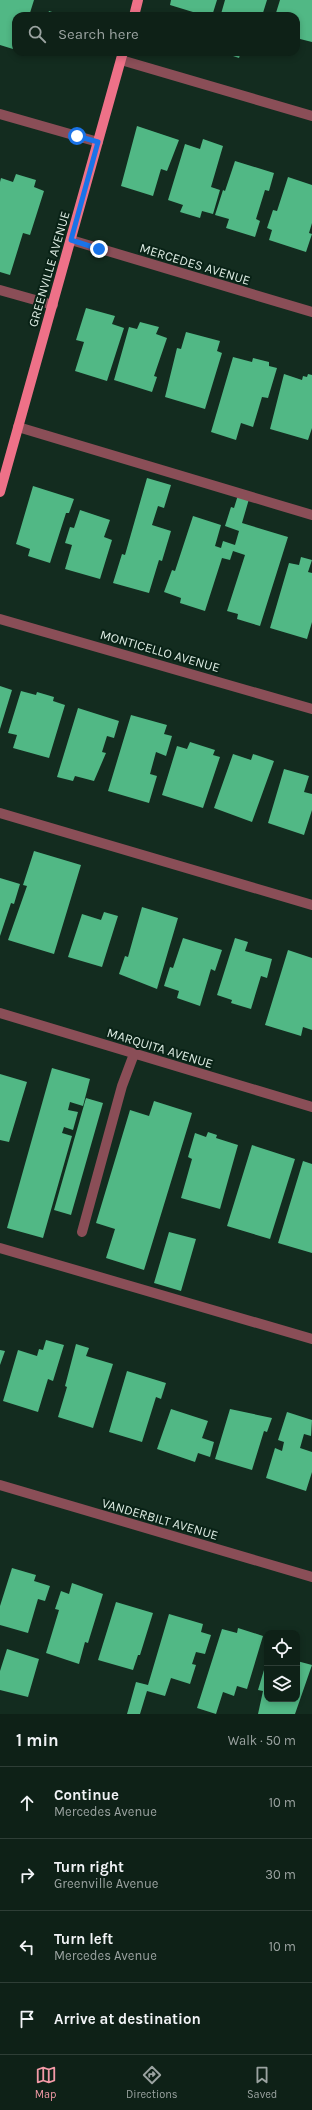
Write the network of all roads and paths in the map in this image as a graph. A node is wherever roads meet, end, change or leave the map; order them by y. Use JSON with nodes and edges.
{"nodes":[{"id":1,"x":138,"y":0,"type":"edge"},
{"id":2,"x":135,"y":12,"type":"edge"},
{"id":3,"x":122,"y":56,"type":"edge"},
{"id":4,"x":0,"y":114,"type":"edge"},
{"id":5,"x":312,"y":116,"type":"edge"},
{"id":6,"x":98,"y":142,"type":"junction"},
{"id":7,"x":71,"y":240,"type":"junction"},
{"id":8,"x":0,"y":290,"type":"edge"},
{"id":9,"x":53,"y":305,"type":"junction"},
{"id":10,"x":312,"y":312,"type":"edge"},
{"id":11,"x":18,"y":427,"type":"junction"},
{"id":12,"x":4,"y":466,"type":"edge"},
{"id":13,"x":0,"y":492,"type":"edge"},
{"id":14,"x":312,"y":515,"type":"edge"},
{"id":15,"x":0,"y":619,"type":"edge"},
{"id":16,"x":312,"y":709,"type":"edge"},
{"id":17,"x":0,"y":813,"type":"edge"},
{"id":18,"x":312,"y":905,"type":"edge"},
{"id":19,"x":0,"y":1013,"type":"edge"},
{"id":20,"x":134,"y":1054,"type":"junction"},
{"id":21,"x":312,"y":1107,"type":"edge"},
{"id":22,"x":82,"y":1232,"type":"dead end"},
{"id":23,"x":0,"y":1248,"type":"edge"},
{"id":24,"x":312,"y":1340,"type":"edge"},
{"id":25,"x":0,"y":1486,"type":"edge"},
{"id":26,"x":312,"y":1577,"type":"edge"}],
"edges":[{"from":1,"to":2,"type":"main road"},
{"from":3,"to":5,"type":"street"},
{"from":3,"to":6,"type":"main road","name":"GREENVILLE AVENUE"},
{"from":4,"to":6,"type":"street"},
{"from":6,"to":7,"type":"main road","name":"GREENVILLE AVENUE"},
{"from":7,"to":9,"type":"main road","name":"GREENVILLE AVENUE"},
{"from":7,"to":10,"type":"street","name":"MERCEDES AVENUE"},
{"from":8,"to":9,"type":"street"},
{"from":9,"to":11,"type":"main road","name":"GREENVILLE AVENUE"},
{"from":11,"to":12,"type":"main road","name":"GREENVILLE AVENUE"},
{"from":11,"to":14,"type":"street"},
{"from":12,"to":13,"type":"main road","name":"GREENVILLE AVENUE"},
{"from":15,"to":16,"type":"street","name":"MONTICELLO AVENUE"},
{"from":17,"to":18,"type":"street"},
{"from":19,"to":20,"type":"street","name":"MARQUITA AVENUE"},
{"from":20,"to":21,"type":"street","name":"MARQUITA AVENUE"},
{"from":20,"to":22,"type":"street"},
{"from":23,"to":24,"type":"street"},
{"from":25,"to":26,"type":"street","name":"VANDERBILT AVENUE"}]}
